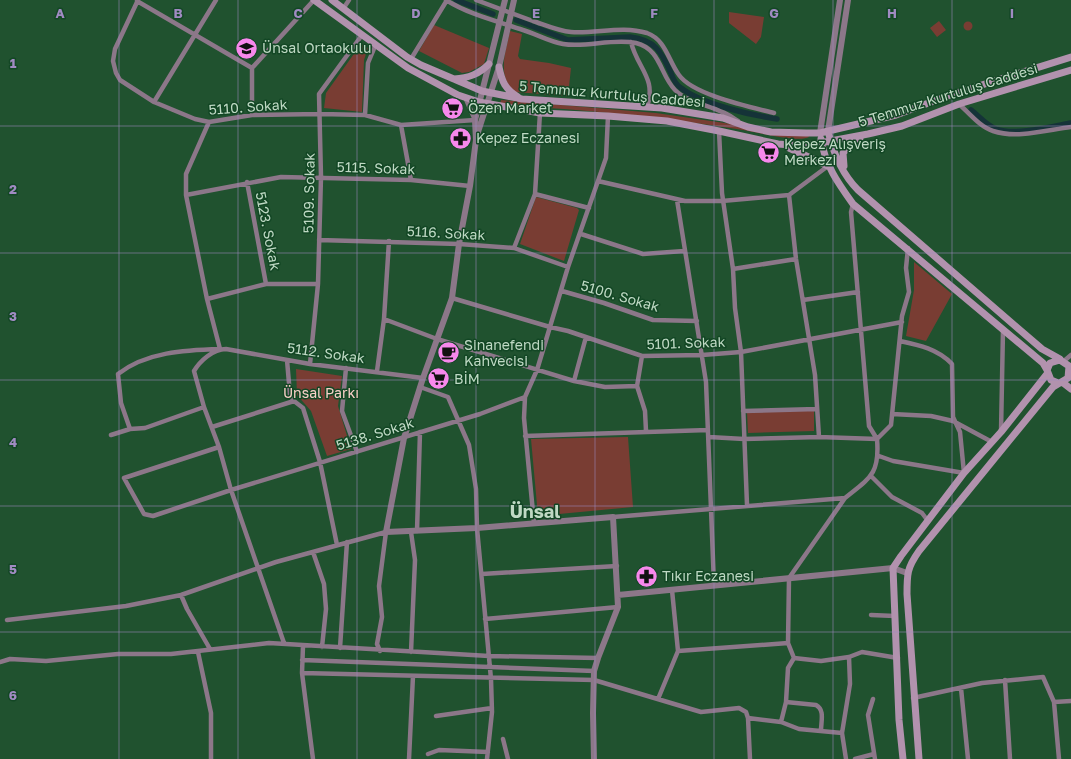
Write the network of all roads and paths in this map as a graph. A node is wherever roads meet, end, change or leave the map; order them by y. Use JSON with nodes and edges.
{"nodes":[{"id":1,"x":138,"y":0,"type":"edge"},
{"id":2,"x":216,"y":0,"type":"edge"},
{"id":3,"x":314,"y":0,"type":"edge"},
{"id":4,"x":332,"y":0,"type":"edge"},
{"id":5,"x":349,"y":0,"type":"edge"},
{"id":6,"x":446,"y":0,"type":"edge"},
{"id":7,"x":476,"y":0,"type":"edge"},
{"id":8,"x":505,"y":0,"type":"edge"},
{"id":9,"x":514,"y":0,"type":"edge"},
{"id":10,"x":840,"y":0,"type":"edge"},
{"id":11,"x":848,"y":0,"type":"edge"},
{"id":12,"x":343,"y":9,"type":"junction"},
{"id":13,"x":503,"y":10,"type":"junction"},
{"id":14,"x":510,"y":12,"type":"junction"},
{"id":15,"x":499,"y":23,"type":"junction"},
{"id":16,"x":508,"y":25,"type":"junction"},
{"id":17,"x":195,"y":35,"type":"junction"},
{"id":18,"x":362,"y":35,"type":"junction"},
{"id":19,"x":631,"y":42,"type":"junction"},
{"id":20,"x":376,"y":44,"type":"junction"},
{"id":21,"x":1071,"y":57,"type":"edge"},
{"id":22,"x":411,"y":59,"type":"junction"},
{"id":23,"x":489,"y":64,"type":"junction"},
{"id":24,"x":499,"y":67,"type":"junction"},
{"id":25,"x":252,"y":68,"type":"junction"},
{"id":26,"x":1071,"y":70,"type":"edge"},
{"id":27,"x":453,"y":79,"type":"junction"},
{"id":28,"x":482,"y":91,"type":"junction"},
{"id":29,"x":492,"y":93,"type":"junction"},
{"id":30,"x":465,"y":97,"type":"junction"},
{"id":31,"x":522,"y":99,"type":"junction"},
{"id":32,"x":154,"y":102,"type":"junction"},
{"id":33,"x":479,"y":102,"type":"junction"},
{"id":34,"x":959,"y":104,"type":"junction"},
{"id":35,"x":488,"y":105,"type":"junction"},
{"id":36,"x":647,"y":107,"type":"junction"},
{"id":37,"x":540,"y":113,"type":"junction"},
{"id":38,"x":774,"y":113,"type":"dead end"},
{"id":39,"x":321,"y":114,"type":"junction"},
{"id":40,"x":252,"y":115,"type":"junction"},
{"id":41,"x":365,"y":115,"type":"junction"},
{"id":42,"x":608,"y":116,"type":"junction"},
{"id":43,"x":473,"y":120,"type":"junction"},
{"id":44,"x":209,"y":122,"type":"junction"},
{"id":45,"x":401,"y":125,"type":"junction"},
{"id":46,"x":748,"y":127,"type":"junction"},
{"id":47,"x":1071,"y":127,"type":"edge"},
{"id":48,"x":719,"y":130,"type":"junction"},
{"id":49,"x":828,"y":131,"type":"junction"},
{"id":50,"x":820,"y":133,"type":"junction"},
{"id":51,"x":868,"y":134,"type":"junction"},
{"id":52,"x":476,"y":140,"type":"junction"},
{"id":53,"x":831,"y":142,"type":"junction"},
{"id":54,"x":778,"y":144,"type":"junction"},
{"id":55,"x":822,"y":144,"type":"junction"},
{"id":56,"x":828,"y":166,"type":"junction"},
{"id":57,"x":845,"y":174,"type":"junction"},
{"id":58,"x":321,"y":177,"type":"junction"},
{"id":59,"x":411,"y":180,"type":"junction"},
{"id":60,"x":598,"y":181,"type":"junction"},
{"id":61,"x":247,"y":182,"type":"junction"},
{"id":62,"x":470,"y":186,"type":"junction"},
{"id":63,"x":534,"y":194,"type":"junction"},
{"id":64,"x":789,"y":195,"type":"junction"},
{"id":65,"x":186,"y":196,"type":"junction"},
{"id":66,"x":677,"y":200,"type":"junction"},
{"id":67,"x":722,"y":201,"type":"junction"},
{"id":68,"x":853,"y":204,"type":"junction"},
{"id":69,"x":588,"y":208,"type":"junction"},
{"id":70,"x":581,"y":234,"type":"junction"},
{"id":71,"x":319,"y":240,"type":"junction"},
{"id":72,"x":389,"y":241,"type":"junction"},
{"id":73,"x":459,"y":244,"type":"junction"},
{"id":74,"x":514,"y":248,"type":"junction"},
{"id":75,"x":908,"y":248,"type":"junction"},
{"id":76,"x":684,"y":251,"type":"junction"},
{"id":77,"x":796,"y":259,"type":"junction"},
{"id":78,"x":568,"y":267,"type":"junction"},
{"id":79,"x":733,"y":269,"type":"junction"},
{"id":80,"x":266,"y":284,"type":"junction"},
{"id":81,"x":318,"y":284,"type":"junction"},
{"id":82,"x":562,"y":291,"type":"junction"},
{"id":83,"x":858,"y":292,"type":"junction"},
{"id":84,"x":452,"y":298,"type":"junction"},
{"id":85,"x":207,"y":299,"type":"junction"},
{"id":86,"x":803,"y":300,"type":"junction"},
{"id":87,"x":384,"y":319,"type":"junction"},
{"id":88,"x":697,"y":321,"type":"junction"},
{"id":89,"x":902,"y":322,"type":"junction"},
{"id":90,"x":550,"y":327,"type":"junction"},
{"id":91,"x":860,"y":328,"type":"junction"},
{"id":92,"x":1003,"y":330,"type":"junction"},
{"id":93,"x":586,"y":337,"type":"junction"},
{"id":94,"x":437,"y":338,"type":"junction"},
{"id":95,"x":809,"y":340,"type":"junction"},
{"id":96,"x":900,"y":341,"type":"junction"},
{"id":97,"x":220,"y":349,"type":"junction"},
{"id":98,"x":741,"y":352,"type":"junction"},
{"id":99,"x":702,"y":355,"type":"junction"},
{"id":100,"x":1071,"y":355,"type":"edge"},
{"id":101,"x":642,"y":356,"type":"junction"},
{"id":102,"x":287,"y":360,"type":"junction"},
{"id":103,"x":1062,"y":360,"type":"junction"},
{"id":104,"x":310,"y":364,"type":"junction"},
{"id":105,"x":346,"y":368,"type":"junction"},
{"id":106,"x":1070,"y":368,"type":"edge"},
{"id":107,"x":537,"y":370,"type":"junction"},
{"id":108,"x":377,"y":371,"type":"junction"},
{"id":109,"x":1047,"y":372,"type":"junction"},
{"id":110,"x":423,"y":378,"type":"junction"},
{"id":111,"x":574,"y":381,"type":"junction"},
{"id":112,"x":1060,"y":383,"type":"junction"},
{"id":113,"x":638,"y":386,"type":"junction"},
{"id":114,"x":420,"y":387,"type":"junction"},
{"id":115,"x":1071,"y":389,"type":"edge"},
{"id":116,"x":525,"y":397,"type":"junction"},
{"id":117,"x":294,"y":401,"type":"junction"},
{"id":118,"x":204,"y":407,"type":"junction"},
{"id":119,"x":817,"y":409,"type":"junction"},
{"id":120,"x":743,"y":411,"type":"junction"},
{"id":121,"x":892,"y":414,"type":"junction"},
{"id":122,"x":459,"y":419,"type":"junction"},
{"id":123,"x":956,"y":423,"type":"junction"},
{"id":124,"x":212,"y":427,"type":"junction"},
{"id":125,"x":130,"y":428,"type":"junction"},
{"id":126,"x":708,"y":430,"type":"junction"},
{"id":127,"x":646,"y":431,"type":"junction"},
{"id":128,"x":420,"y":432,"type":"junction"},
{"id":129,"x":1001,"y":432,"type":"junction"},
{"id":130,"x":111,"y":435,"type":"dead end"},
{"id":131,"x":525,"y":436,"type":"junction"},
{"id":132,"x":709,"y":437,"type":"junction"},
{"id":133,"x":819,"y":437,"type":"junction"},
{"id":134,"x":404,"y":438,"type":"junction"},
{"id":135,"x":877,"y":438,"type":"junction"},
{"id":136,"x":744,"y":439,"type":"junction"},
{"id":137,"x":992,"y":442,"type":"junction"},
{"id":138,"x":219,"y":447,"type":"junction"},
{"id":139,"x":357,"y":452,"type":"junction"},
{"id":140,"x":879,"y":456,"type":"junction"},
{"id":141,"x":320,"y":462,"type":"junction"},
{"id":142,"x":964,"y":473,"type":"junction"},
{"id":143,"x":872,"y":477,"type":"junction"},
{"id":144,"x":231,"y":490,"type":"junction"},
{"id":145,"x":845,"y":498,"type":"junction"},
{"id":146,"x":747,"y":505,"type":"junction"},
{"id":147,"x":712,"y":509,"type":"junction"},
{"id":148,"x":613,"y":516,"type":"junction"},
{"id":149,"x":928,"y":521,"type":"junction"},
{"id":150,"x":534,"y":523,"type":"junction"},
{"id":151,"x":477,"y":528,"type":"junction"},
{"id":152,"x":386,"y":532,"type":"junction"},
{"id":153,"x":414,"y":532,"type":"junction"},
{"id":154,"x":347,"y":542,"type":"junction"},
{"id":155,"x":337,"y":545,"type":"junction"},
{"id":156,"x":313,"y":552,"type":"junction"},
{"id":157,"x":617,"y":566,"type":"junction"},
{"id":158,"x":894,"y":568,"type":"junction"},
{"id":159,"x":257,"y":569,"type":"junction"},
{"id":160,"x":907,"y":573,"type":"junction"},
{"id":161,"x":482,"y":574,"type":"junction"},
{"id":162,"x":789,"y":578,"type":"junction"},
{"id":163,"x":714,"y":586,"type":"junction"},
{"id":164,"x":672,"y":590,"type":"junction"},
{"id":165,"x":181,"y":595,"type":"junction"},
{"id":166,"x":618,"y":595,"type":"junction"},
{"id":167,"x":618,"y":607,"type":"junction"},
{"id":168,"x":871,"y":615,"type":"dead end"},
{"id":169,"x":896,"y":616,"type":"junction"},
{"id":170,"x":485,"y":618,"type":"junction"},
{"id":171,"x":7,"y":620,"type":"dead end"},
{"id":172,"x":788,"y":643,"type":"junction"},
{"id":173,"x":284,"y":644,"type":"junction"},
{"id":174,"x":303,"y":646,"type":"junction"},
{"id":175,"x":322,"y":648,"type":"junction"},
{"id":176,"x":340,"y":648,"type":"junction"},
{"id":177,"x":210,"y":649,"type":"junction"},
{"id":178,"x":678,"y":650,"type":"junction"},
{"id":179,"x":380,"y":651,"type":"junction"},
{"id":180,"x":198,"y":652,"type":"junction"},
{"id":181,"x":410,"y":652,"type":"junction"},
{"id":182,"x":489,"y":656,"type":"junction"},
{"id":183,"x":849,"y":657,"type":"junction"},
{"id":184,"x":598,"y":658,"type":"junction"},
{"id":185,"x":794,"y":658,"type":"junction"},
{"id":186,"x":898,"y":658,"type":"junction"},
{"id":187,"x":302,"y":660,"type":"junction"},
{"id":188,"x":0,"y":662,"type":"edge"},
{"id":189,"x":490,"y":667,"type":"junction"},
{"id":190,"x":594,"y":671,"type":"junction"},
{"id":191,"x":302,"y":673,"type":"junction"},
{"id":192,"x":413,"y":676,"type":"junction"},
{"id":193,"x":491,"y":678,"type":"junction"},
{"id":194,"x":594,"y":680,"type":"junction"},
{"id":195,"x":1004,"y":680,"type":"junction"},
{"id":196,"x":960,"y":688,"type":"junction"},
{"id":197,"x":914,"y":698,"type":"junction"},
{"id":198,"x":658,"y":699,"type":"junction"},
{"id":199,"x":872,"y":700,"type":"dead end"},
{"id":200,"x":1071,"y":701,"type":"edge"},
{"id":201,"x":786,"y":702,"type":"junction"},
{"id":202,"x":1054,"y":702,"type":"junction"},
{"id":203,"x":492,"y":708,"type":"junction"},
{"id":204,"x":436,"y":716,"type":"dead end"},
{"id":205,"x":748,"y":718,"type":"junction"},
{"id":206,"x":781,"y":722,"type":"junction"},
{"id":207,"x":821,"y":730,"type":"junction"},
{"id":208,"x":842,"y":733,"type":"junction"},
{"id":209,"x":503,"y":739,"type":"dead end"},
{"id":210,"x":488,"y":752,"type":"junction"},
{"id":211,"x":428,"y":754,"type":"dead end"},
{"id":212,"x":874,"y":756,"type":"edge"},
{"id":213,"x":211,"y":759,"type":"edge"},
{"id":214,"x":313,"y":759,"type":"edge"},
{"id":215,"x":409,"y":759,"type":"edge"},
{"id":216,"x":487,"y":759,"type":"edge"},
{"id":217,"x":508,"y":759,"type":"edge"},
{"id":218,"x":594,"y":759,"type":"edge"},
{"id":219,"x":750,"y":759,"type":"edge"},
{"id":220,"x":846,"y":759,"type":"edge"},
{"id":221,"x":855,"y":759,"type":"edge"},
{"id":222,"x":903,"y":759,"type":"edge"},
{"id":223,"x":919,"y":759,"type":"edge"},
{"id":224,"x":968,"y":759,"type":"edge"},
{"id":225,"x":1010,"y":759,"type":"edge"},
{"id":226,"x":1059,"y":759,"type":"edge"}],
"edges":[{"from":1,"to":17,"type":"street"},
{"from":1,"to":32,"type":"street","name":"5110. Sokak"},
{"from":2,"to":17,"type":"street"},
{"from":3,"to":18,"type":"main road","name":"5 Temmuz Kurtuluş Caddesi"},
{"from":3,"to":25,"type":"street"},
{"from":4,"to":12,"type":"main road","name":"5 Temmuz Kurtuluş Caddesi"},
{"from":5,"to":12,"type":"street"},
{"from":6,"to":15,"type":"street"},
{"from":6,"to":22,"type":"street"},
{"from":7,"to":13,"type":"street"},
{"from":8,"to":13,"type":"street"},
{"from":9,"to":14,"type":"street"},
{"from":10,"to":50,"type":"street"},
{"from":11,"to":49,"type":"street"},
{"from":12,"to":22,"type":"main road","name":"5 Temmuz Kurtuluş Caddesi"},
{"from":13,"to":14,"type":"street"},
{"from":13,"to":15,"type":"street"},
{"from":14,"to":16,"type":"street"},
{"from":14,"to":38,"type":"street"},
{"from":15,"to":16,"type":"street"},
{"from":15,"to":23,"type":"street"},
{"from":16,"to":19,"type":"street"},
{"from":16,"to":24,"type":"street"},
{"from":17,"to":25,"type":"street"},
{"from":17,"to":32,"type":"street"},
{"from":18,"to":20,"type":"main road","name":"5 Temmuz Kurtuluş Caddesi"},
{"from":18,"to":39,"type":"street","name":"5109. Sokak"},
{"from":19,"to":36,"type":"street"},
{"from":19,"to":46,"type":"street"},
{"from":20,"to":30,"type":"main road","name":"5 Temmuz Kurtuluş Caddesi"},
{"from":20,"to":41,"type":"street"},
{"from":21,"to":49,"type":"main road","name":"5 Temmuz Kurtuluş Caddesi"},
{"from":22,"to":27,"type":"main road","name":"5 Temmuz Kurtuluş Caddesi"},
{"from":23,"to":27,"type":"main road"},
{"from":23,"to":28,"type":"street"},
{"from":24,"to":29,"type":"street"},
{"from":24,"to":31,"type":"main road"},
{"from":25,"to":40,"type":"street"},
{"from":26,"to":34,"type":"main road","name":"5 Temmuz Kurtuluş Caddesi"},
{"from":27,"to":28,"type":"main road","name":"5 Temmuz Kurtuluş Caddesi"},
{"from":28,"to":29,"type":"main road","name":"5 Temmuz Kurtuluş Caddesi"},
{"from":28,"to":33,"type":"street"},
{"from":29,"to":31,"type":"main road","name":"5 Temmuz Kurtuluş Caddesi"},
{"from":29,"to":35,"type":"street"},
{"from":30,"to":33,"type":"main road","name":"5 Temmuz Kurtuluş Caddesi"},
{"from":30,"to":43,"type":"street"},
{"from":31,"to":36,"type":"main road","name":"5 Temmuz Kurtuluş Caddesi"},
{"from":32,"to":44,"type":"street","name":"5110. Sokak"},
{"from":33,"to":35,"type":"main road","name":"5 Temmuz Kurtuluş Caddesi"},
{"from":33,"to":43,"type":"street"},
{"from":34,"to":47,"type":"street"},
{"from":34,"to":51,"type":"main road","name":"5 Temmuz Kurtuluş Caddesi"},
{"from":35,"to":37,"type":"main road","name":"5 Temmuz Kurtuluş Caddesi"},
{"from":35,"to":52,"type":"street"},
{"from":36,"to":46,"type":"main road","name":"5 Temmuz Kurtuluş Caddesi"},
{"from":37,"to":42,"type":"main road","name":"5 Temmuz Kurtuluş Caddesi"},
{"from":37,"to":63,"type":"street"},
{"from":39,"to":40,"type":"street","name":"5110. Sokak"},
{"from":39,"to":41,"type":"street","name":"5110. Sokak"},
{"from":39,"to":58,"type":"street","name":"5109. Sokak"},
{"from":40,"to":44,"type":"street","name":"5110. Sokak"},
{"from":41,"to":45,"type":"street","name":"5110. Sokak"},
{"from":42,"to":48,"type":"main road","name":"5 Temmuz Kurtuluş Caddesi"},
{"from":42,"to":60,"type":"street"},
{"from":43,"to":45,"type":"street","name":"5110. Sokak"},
{"from":43,"to":52,"type":"street"},
{"from":44,"to":65,"type":"street"},
{"from":45,"to":59,"type":"street"},
{"from":46,"to":50,"type":"main road","name":"5 Temmuz Kurtuluş Caddesi"},
{"from":48,"to":54,"type":"main road","name":"5 Temmuz Kurtuluş Caddesi"},
{"from":48,"to":67,"type":"street"},
{"from":49,"to":50,"type":"main road","name":"5 Temmuz Kurtuluş Caddesi"},
{"from":49,"to":53,"type":"main road"},
{"from":50,"to":55,"type":"main road"},
{"from":51,"to":53,"type":"main road","name":"5 Temmuz Kurtuluş Caddesi"},
{"from":51,"to":57,"type":"main road"},
{"from":52,"to":62,"type":"street"},
{"from":53,"to":55,"type":"main road","name":"5 Temmuz Kurtuluş Caddesi"},
{"from":53,"to":57,"type":"main road"},
{"from":54,"to":55,"type":"main road","name":"5 Temmuz Kurtuluş Caddesi"},
{"from":54,"to":56,"type":"main road"},
{"from":55,"to":56,"type":"main road"},
{"from":56,"to":64,"type":"street"},
{"from":56,"to":68,"type":"main road"},
{"from":57,"to":103,"type":"main road"},
{"from":58,"to":59,"type":"street","name":"5115. Sokak"},
{"from":58,"to":61,"type":"street","name":"5115. Sokak"},
{"from":58,"to":71,"type":"street","name":"5109. Sokak"},
{"from":59,"to":62,"type":"street","name":"5115. Sokak"},
{"from":60,"to":66,"type":"street"},
{"from":60,"to":69,"type":"street"},
{"from":61,"to":65,"type":"street","name":"5115. Sokak"},
{"from":61,"to":80,"type":"street","name":"5123. Sokak"},
{"from":62,"to":73,"type":"street"},
{"from":63,"to":69,"type":"street"},
{"from":63,"to":74,"type":"street"},
{"from":64,"to":67,"type":"street"},
{"from":64,"to":77,"type":"street"},
{"from":65,"to":85,"type":"street"},
{"from":66,"to":67,"type":"street"},
{"from":66,"to":76,"type":"street"},
{"from":67,"to":79,"type":"street"},
{"from":68,"to":75,"type":"main road"},
{"from":68,"to":83,"type":"street"},
{"from":69,"to":70,"type":"street"},
{"from":70,"to":76,"type":"street"},
{"from":70,"to":78,"type":"street"},
{"from":71,"to":72,"type":"street","name":"5116. Sokak"},
{"from":71,"to":81,"type":"street","name":"5109. Sokak"},
{"from":72,"to":73,"type":"street","name":"5116. Sokak"},
{"from":72,"to":87,"type":"street"},
{"from":73,"to":74,"type":"street","name":"5116. Sokak"},
{"from":73,"to":84,"type":"street"},
{"from":74,"to":78,"type":"street","name":"5116. Sokak"},
{"from":75,"to":89,"type":"street"},
{"from":75,"to":92,"type":"main road"},
{"from":76,"to":88,"type":"street"},
{"from":77,"to":79,"type":"street"},
{"from":77,"to":86,"type":"street"},
{"from":78,"to":82,"type":"street"},
{"from":79,"to":98,"type":"street"},
{"from":80,"to":81,"type":"street"},
{"from":80,"to":85,"type":"street"},
{"from":81,"to":104,"type":"street","name":"5109. Sokak"},
{"from":82,"to":88,"type":"street","name":"5100. Sokak"},
{"from":82,"to":90,"type":"street"},
{"from":83,"to":86,"type":"street"},
{"from":83,"to":91,"type":"street"},
{"from":84,"to":90,"type":"street","name":"5101. Sokak"},
{"from":84,"to":94,"type":"street"},
{"from":85,"to":97,"type":"street"},
{"from":86,"to":95,"type":"street"},
{"from":87,"to":94,"type":"street"},
{"from":87,"to":108,"type":"street"},
{"from":88,"to":99,"type":"street"},
{"from":89,"to":91,"type":"street","name":"5101. Sokak"},
{"from":89,"to":96,"type":"street"},
{"from":90,"to":93,"type":"street","name":"5101. Sokak"},
{"from":90,"to":107,"type":"street"},
{"from":91,"to":95,"type":"street","name":"5101. Sokak"},
{"from":91,"to":135,"type":"street"},
{"from":92,"to":109,"type":"main road"},
{"from":92,"to":129,"type":"street"},
{"from":93,"to":101,"type":"street","name":"5101. Sokak"},
{"from":93,"to":111,"type":"street"},
{"from":94,"to":107,"type":"street"},
{"from":94,"to":110,"type":"street"},
{"from":95,"to":98,"type":"street","name":"5101. Sokak"},
{"from":95,"to":119,"type":"street"},
{"from":96,"to":121,"type":"street"},
{"from":96,"to":123,"type":"street"},
{"from":97,"to":102,"type":"street","name":"5112. Sokak"},
{"from":97,"to":118,"type":"street"},
{"from":97,"to":125,"type":"street","name":"5112. Sokak"},
{"from":98,"to":99,"type":"street","name":"5101. Sokak"},
{"from":98,"to":120,"type":"street"},
{"from":99,"to":101,"type":"street","name":"5101. Sokak"},
{"from":99,"to":126,"type":"street"},
{"from":100,"to":103,"type":"street"},
{"from":101,"to":113,"type":"street"},
{"from":102,"to":104,"type":"street","name":"5112. Sokak"},
{"from":102,"to":117,"type":"street"},
{"from":103,"to":106,"type":"main road"},
{"from":103,"to":109,"type":"main road"},
{"from":104,"to":105,"type":"street","name":"5112. Sokak"},
{"from":105,"to":108,"type":"street","name":"5112. Sokak"},
{"from":105,"to":139,"type":"street"},
{"from":106,"to":112,"type":"main road"},
{"from":107,"to":111,"type":"street"},
{"from":107,"to":116,"type":"street"},
{"from":108,"to":110,"type":"street","name":"5112. Sokak"},
{"from":109,"to":112,"type":"main road"},
{"from":109,"to":129,"type":"main road"},
{"from":110,"to":114,"type":"street"},
{"from":111,"to":113,"type":"street"},
{"from":112,"to":115,"type":"main road"},
{"from":112,"to":160,"type":"main road"},
{"from":113,"to":127,"type":"street"},
{"from":114,"to":122,"type":"street"},
{"from":114,"to":134,"type":"street"},
{"from":116,"to":122,"type":"street","name":"5138. Sokak"},
{"from":116,"to":131,"type":"street"},
{"from":117,"to":124,"type":"street"},
{"from":117,"to":141,"type":"street"},
{"from":118,"to":124,"type":"street"},
{"from":118,"to":125,"type":"street"},
{"from":119,"to":120,"type":"street"},
{"from":119,"to":133,"type":"street"},
{"from":120,"to":136,"type":"street"},
{"from":121,"to":123,"type":"street"},
{"from":121,"to":135,"type":"street"},
{"from":122,"to":128,"type":"street","name":"5138. Sokak"},
{"from":122,"to":151,"type":"street"},
{"from":123,"to":137,"type":"street"},
{"from":123,"to":142,"type":"street"},
{"from":124,"to":138,"type":"street"},
{"from":125,"to":130,"type":"street"},
{"from":126,"to":127,"type":"street"},
{"from":126,"to":132,"type":"street"},
{"from":127,"to":131,"type":"street"},
{"from":128,"to":134,"type":"street","name":"5138. Sokak"},
{"from":128,"to":153,"type":"street"},
{"from":129,"to":137,"type":"main road"},
{"from":131,"to":150,"type":"street"},
{"from":132,"to":136,"type":"street"},
{"from":132,"to":147,"type":"street"},
{"from":133,"to":135,"type":"street"},
{"from":133,"to":136,"type":"street"},
{"from":134,"to":139,"type":"street","name":"5138. Sokak"},
{"from":134,"to":152,"type":"street"},
{"from":135,"to":140,"type":"street"},
{"from":136,"to":146,"type":"street"},
{"from":137,"to":142,"type":"main road"},
{"from":138,"to":144,"type":"street"},
{"from":138,"to":144,"type":"street","name":"5138. Sokak"},
{"from":139,"to":141,"type":"street","name":"5138. Sokak"},
{"from":140,"to":142,"type":"street"},
{"from":140,"to":143,"type":"street"},
{"from":141,"to":144,"type":"street","name":"5138. Sokak"},
{"from":141,"to":155,"type":"street"},
{"from":142,"to":149,"type":"main road"},
{"from":143,"to":145,"type":"street"},
{"from":143,"to":149,"type":"street"},
{"from":144,"to":159,"type":"street"},
{"from":145,"to":146,"type":"street"},
{"from":145,"to":162,"type":"street"},
{"from":146,"to":147,"type":"street"},
{"from":147,"to":148,"type":"street"},
{"from":147,"to":163,"type":"street"},
{"from":148,"to":150,"type":"street"},
{"from":148,"to":157,"type":"street"},
{"from":149,"to":158,"type":"main road"},
{"from":150,"to":151,"type":"street"},
{"from":151,"to":153,"type":"street"},
{"from":151,"to":161,"type":"street"},
{"from":152,"to":153,"type":"street"},
{"from":152,"to":154,"type":"street"},
{"from":152,"to":179,"type":"street"},
{"from":153,"to":181,"type":"street"},
{"from":154,"to":155,"type":"street"},
{"from":154,"to":176,"type":"street"},
{"from":155,"to":156,"type":"street"},
{"from":156,"to":159,"type":"street"},
{"from":156,"to":175,"type":"street"},
{"from":157,"to":161,"type":"street"},
{"from":157,"to":166,"type":"street"},
{"from":158,"to":160,"type":"street"},
{"from":158,"to":162,"type":"street"},
{"from":158,"to":169,"type":"main road"},
{"from":159,"to":165,"type":"street"},
{"from":159,"to":173,"type":"street"},
{"from":160,"to":197,"type":"main road"},
{"from":161,"to":170,"type":"street"},
{"from":162,"to":163,"type":"street"},
{"from":162,"to":172,"type":"street"},
{"from":163,"to":164,"type":"street"},
{"from":164,"to":166,"type":"street"},
{"from":164,"to":178,"type":"street"},
{"from":165,"to":171,"type":"street"},
{"from":165,"to":177,"type":"street"},
{"from":166,"to":167,"type":"street"},
{"from":167,"to":170,"type":"street"},
{"from":167,"to":184,"type":"street"},
{"from":168,"to":169,"type":"street"},
{"from":169,"to":186,"type":"main road"},
{"from":170,"to":182,"type":"street"},
{"from":172,"to":178,"type":"street"},
{"from":172,"to":185,"type":"street"},
{"from":173,"to":174,"type":"street"},
{"from":173,"to":177,"type":"street"},
{"from":174,"to":175,"type":"street"},
{"from":174,"to":187,"type":"street"},
{"from":175,"to":176,"type":"street"},
{"from":176,"to":179,"type":"street"},
{"from":177,"to":180,"type":"street"},
{"from":178,"to":198,"type":"street"},
{"from":179,"to":181,"type":"street"},
{"from":180,"to":188,"type":"street"},
{"from":180,"to":213,"type":"street"},
{"from":181,"to":182,"type":"street"},
{"from":182,"to":184,"type":"street"},
{"from":182,"to":189,"type":"street"},
{"from":183,"to":185,"type":"street"},
{"from":183,"to":186,"type":"street"},
{"from":183,"to":208,"type":"street"},
{"from":184,"to":190,"type":"street"},
{"from":185,"to":201,"type":"street"},
{"from":186,"to":222,"type":"main road"},
{"from":187,"to":189,"type":"street"},
{"from":187,"to":191,"type":"street"},
{"from":189,"to":190,"type":"street"},
{"from":189,"to":193,"type":"street"},
{"from":190,"to":194,"type":"street"},
{"from":191,"to":192,"type":"street"},
{"from":191,"to":214,"type":"street"},
{"from":192,"to":193,"type":"street"},
{"from":192,"to":215,"type":"street"},
{"from":193,"to":194,"type":"street"},
{"from":193,"to":203,"type":"street"},
{"from":194,"to":198,"type":"street"},
{"from":194,"to":218,"type":"street"},
{"from":195,"to":196,"type":"street"},
{"from":195,"to":202,"type":"street"},
{"from":195,"to":225,"type":"street"},
{"from":196,"to":197,"type":"street"},
{"from":196,"to":224,"type":"street"},
{"from":197,"to":223,"type":"main road"},
{"from":198,"to":205,"type":"street"},
{"from":199,"to":212,"type":"street"},
{"from":200,"to":202,"type":"street"},
{"from":201,"to":206,"type":"street"},
{"from":201,"to":207,"type":"street"},
{"from":202,"to":226,"type":"street"},
{"from":203,"to":204,"type":"street"},
{"from":203,"to":210,"type":"street"},
{"from":205,"to":206,"type":"street"},
{"from":205,"to":219,"type":"street"},
{"from":206,"to":207,"type":"street"},
{"from":207,"to":208,"type":"street"},
{"from":208,"to":220,"type":"street"},
{"from":209,"to":217,"type":"street"},
{"from":210,"to":211,"type":"street"},
{"from":210,"to":216,"type":"street"},
{"from":212,"to":221,"type":"street"}]}
